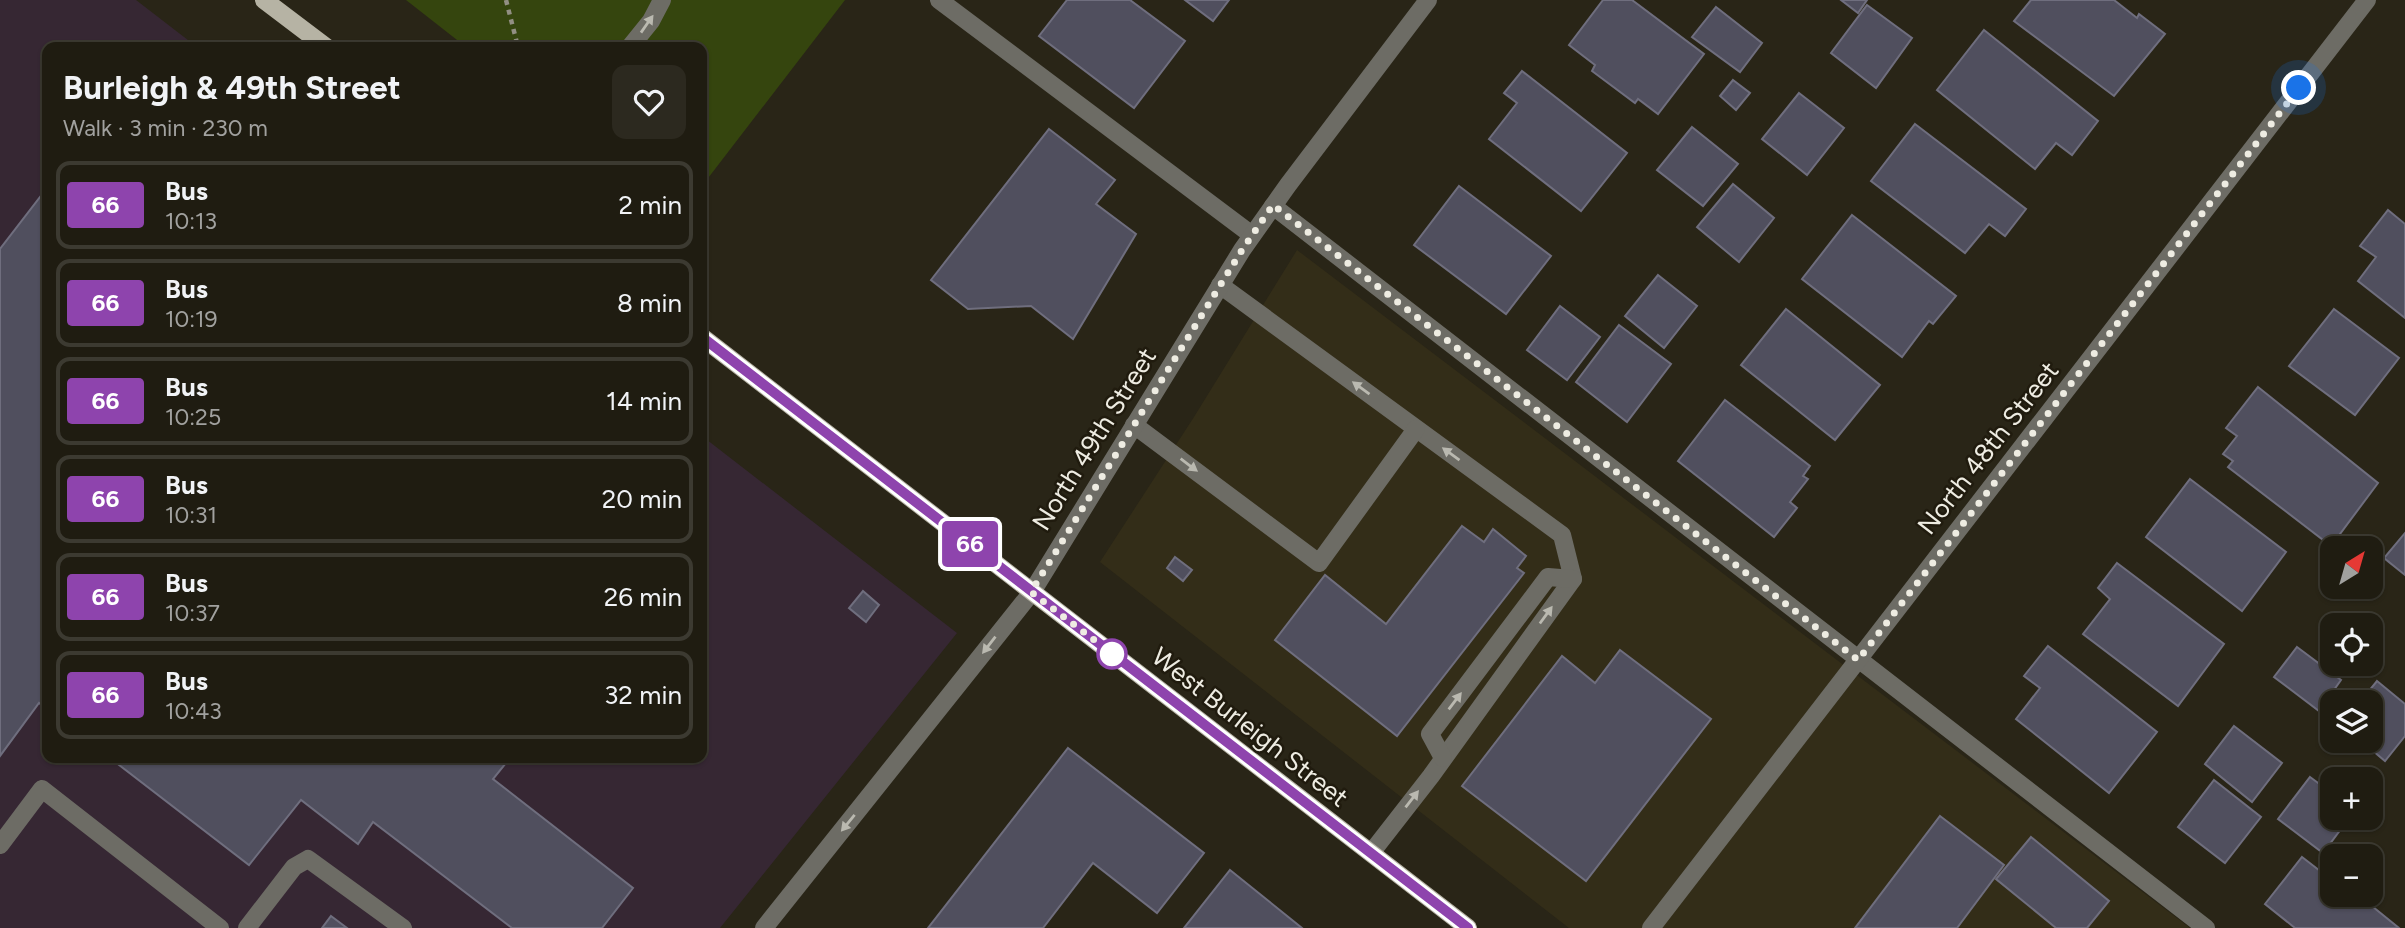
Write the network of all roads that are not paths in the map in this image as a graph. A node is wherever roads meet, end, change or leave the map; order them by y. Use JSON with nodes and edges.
{"nodes":[{"id":1,"x":264,"y":0,"type":"edge"},
{"id":2,"x":662,"y":0,"type":"edge"},
{"id":3,"x":939,"y":0,"type":"edge"},
{"id":4,"x":1428,"y":0,"type":"edge"},
{"id":5,"x":2367,"y":0,"type":"edge"},
{"id":6,"x":319,"y":42,"type":"edge"},
{"id":7,"x":634,"y":42,"type":"edge"},
{"id":8,"x":1273,"y":205,"type":"junction"},
{"id":9,"x":1252,"y":235,"type":"junction"},
{"id":10,"x":1220,"y":285,"type":"junction"},
{"id":11,"x":707,"y":341,"type":"edge"},
{"id":12,"x":1134,"y":425,"type":"junction"},
{"id":13,"x":1416,"y":429,"type":"junction"},
{"id":14,"x":1573,"y":579,"type":"junction"},
{"id":15,"x":1031,"y":592,"type":"junction"},
{"id":16,"x":1858,"y":660,"type":"junction"},
{"id":17,"x":1443,"y":758,"type":"junction"},
{"id":18,"x":0,"y":845,"type":"edge"},
{"id":19,"x":1371,"y":853,"type":"junction"},
{"id":20,"x":220,"y":928,"type":"edge"},
{"id":21,"x":247,"y":928,"type":"edge"},
{"id":22,"x":403,"y":928,"type":"edge"},
{"id":23,"x":764,"y":928,"type":"edge"},
{"id":24,"x":1468,"y":928,"type":"edge"},
{"id":25,"x":1651,"y":928,"type":"edge"},
{"id":26,"x":2206,"y":928,"type":"edge"}],
"edges":[{"from":1,"to":6,"type":"main road"},
{"from":7,"to":2,"type":"street","one_way":true},
{"from":3,"to":9,"type":"street"},
{"from":4,"to":8,"type":"street","name":"North 49th Street"},
{"from":5,"to":16,"type":"street","name":"North 48th Street"},
{"from":8,"to":9,"type":"street","name":"North 49th Street"},
{"from":8,"to":16,"type":"street"},
{"from":9,"to":10,"type":"street","name":"North 49th Street"},
{"from":10,"to":12,"type":"street","name":"North 49th Street"},
{"from":13,"to":10,"type":"street","one_way":true},
{"from":11,"to":15,"type":"main road","name":"West Burleigh Street"},
{"from":12,"to":13,"type":"street","one_way":true},
{"from":12,"to":15,"type":"street","name":"North 49th Street"},
{"from":14,"to":13,"type":"street","one_way":true},
{"from":17,"to":14,"type":"street","one_way":true},
{"from":17,"to":14,"type":"street","one_way":true},
{"from":15,"to":19,"type":"main road","name":"West Burleigh Street"},
{"from":15,"to":23,"type":"street","name":"North 49th Street","one_way":true},
{"from":16,"to":25,"type":"street","name":"North 48th Street"},
{"from":16,"to":26,"type":"street"},
{"from":19,"to":17,"type":"street","one_way":true},
{"from":18,"to":20,"type":"street"},
{"from":19,"to":24,"type":"main road","name":"West Burleigh Street"},
{"from":21,"to":22,"type":"street"}]}
